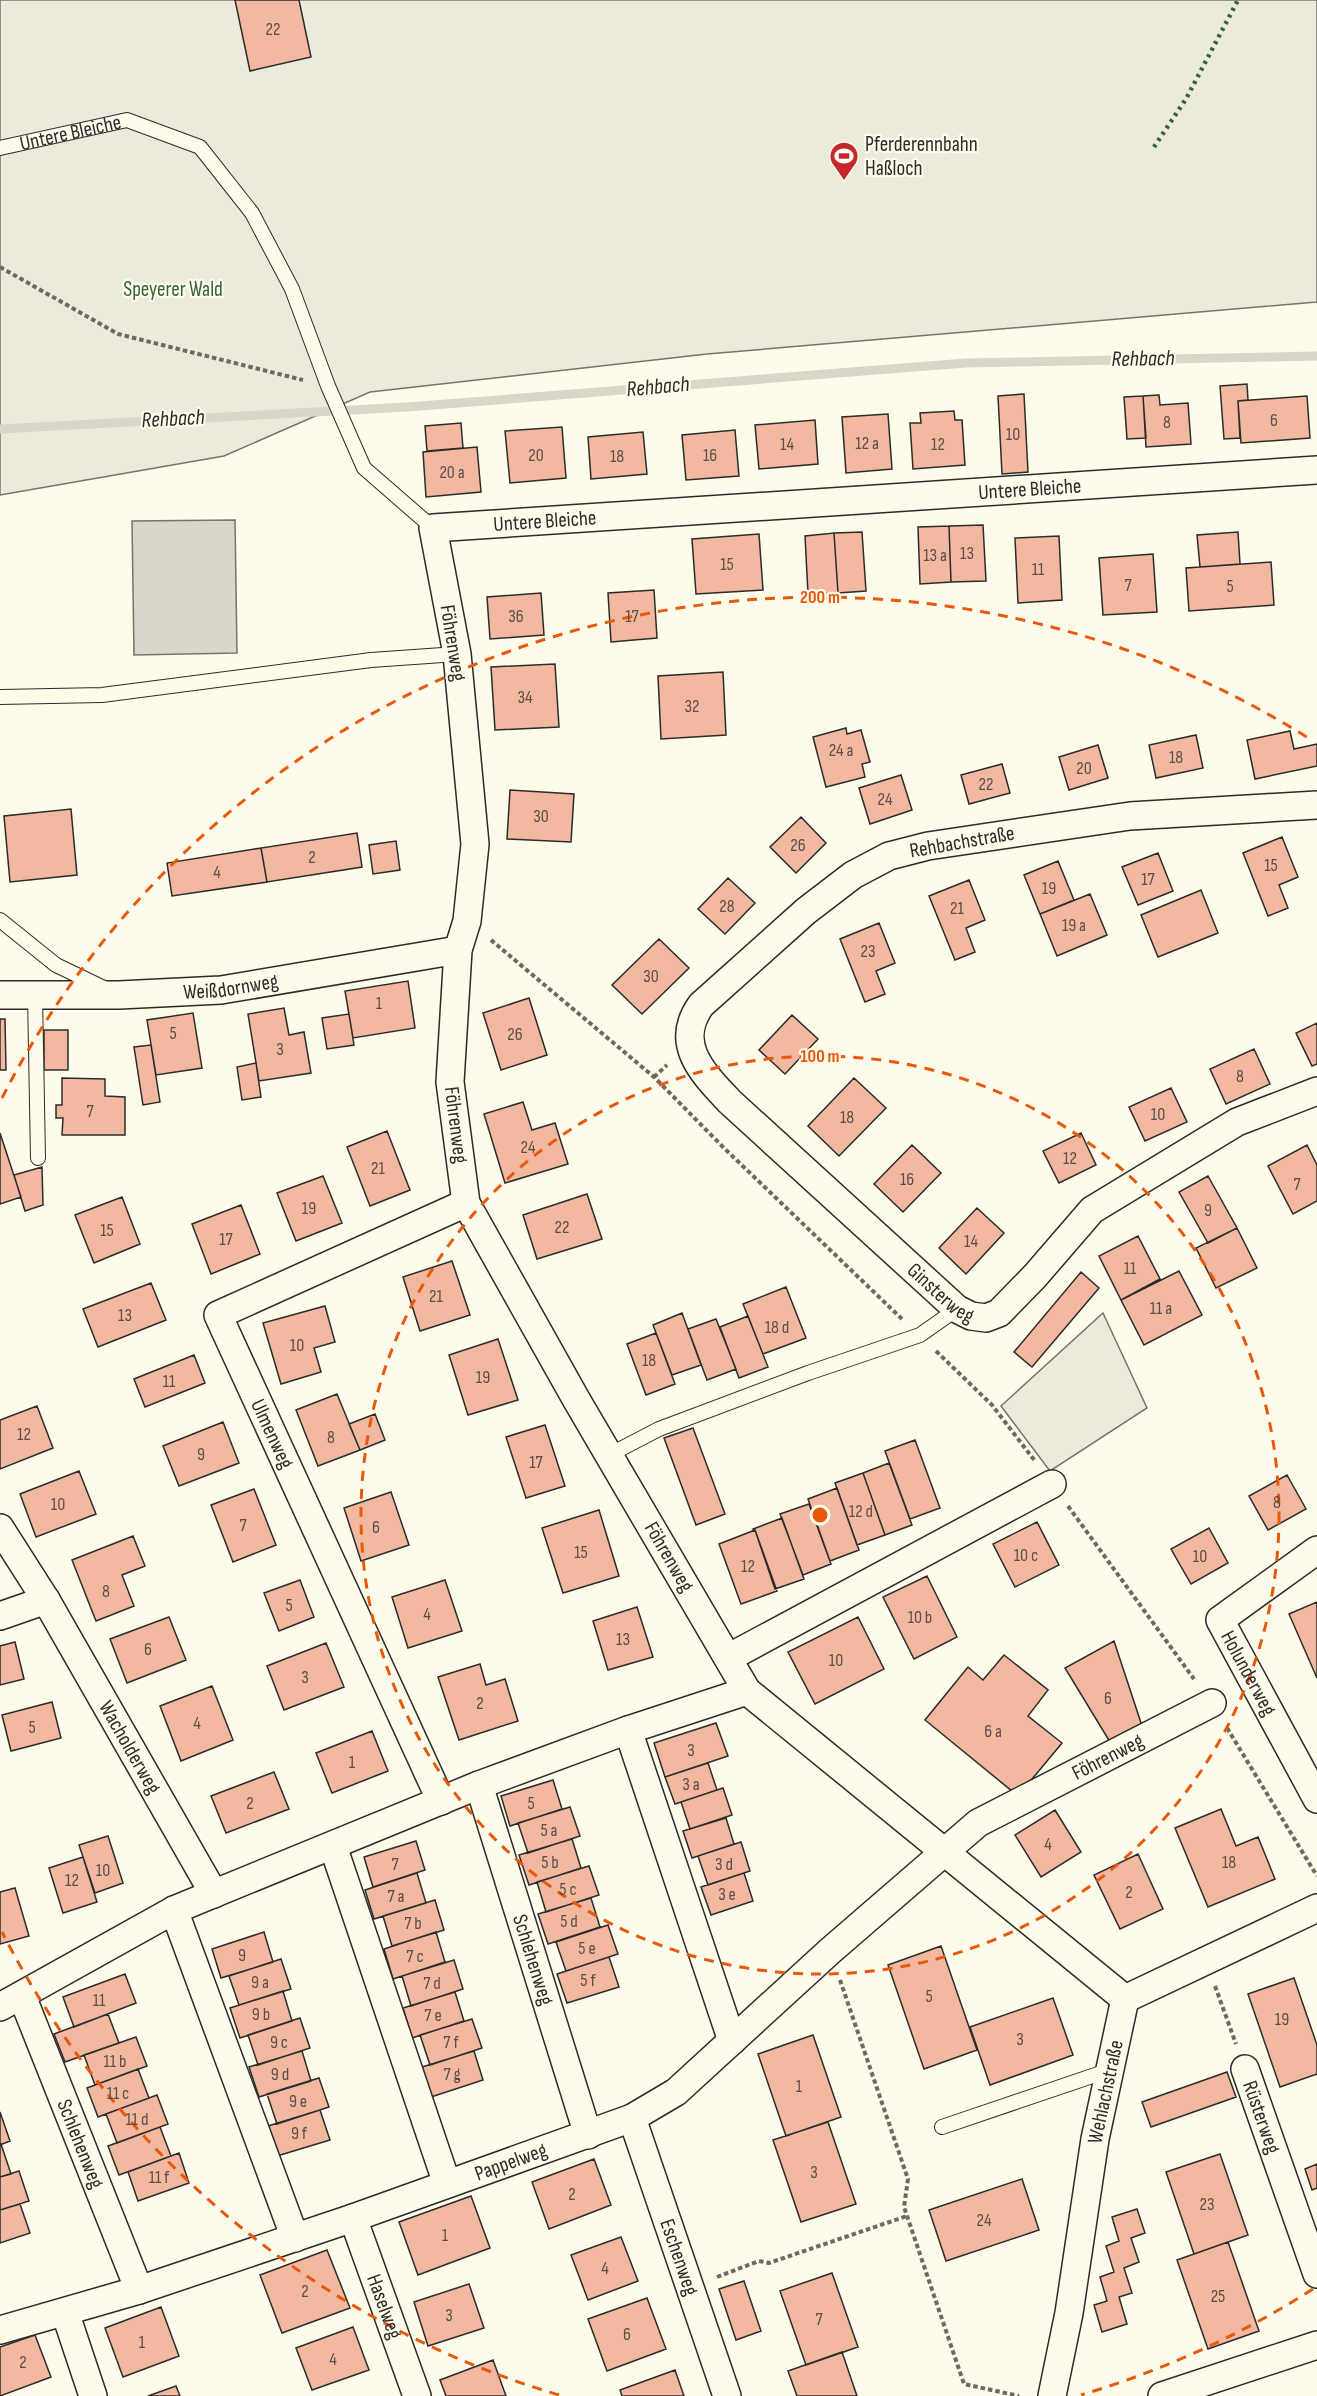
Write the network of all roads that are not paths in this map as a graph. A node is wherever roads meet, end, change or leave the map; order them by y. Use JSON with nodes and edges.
{"nodes":[{"id":1,"x":0,"y":148,"type":"edge"},
{"id":2,"x":1317,"y":470,"type":"edge"},
{"id":3,"x":433,"y":528,"type":"junction"},
{"id":4,"x":457,"y":654,"type":"junction"},
{"id":5,"x":0,"y":696,"type":"edge"},
{"id":6,"x":1317,"y":805,"type":"edge"},
{"id":7,"x":0,"y":920,"type":"edge"},
{"id":8,"x":458,"y":950,"type":"junction"},
{"id":9,"x":0,"y":995,"type":"edge"},
{"id":10,"x":35,"y":995,"type":"junction"},
{"id":11,"x":119,"y":995,"type":"junction"},
{"id":12,"x":691,"y":1045,"type":"joint"},
{"id":13,"x":1317,"y":1091,"type":"edge"},
{"id":14,"x":38,"y":1158,"type":"dead end"},
{"id":15,"x":466,"y":1203,"type":"junction"},
{"id":16,"x":957,"y":1309,"type":"junction"},
{"id":17,"x":609,"y":1455,"type":"junction"},
{"id":18,"x":1052,"y":1485,"type":"road end"},
{"id":19,"x":0,"y":1528,"type":"edge"},
{"id":20,"x":1317,"y":1550,"type":"edge"},
{"id":21,"x":46,"y":1600,"type":"junction"},
{"id":22,"x":0,"y":1616,"type":"edge"},
{"id":23,"x":728,"y":1658,"type":"junction"},
{"id":24,"x":747,"y":1691,"type":"junction"},
{"id":25,"x":1212,"y":1703,"type":"road end"},
{"id":26,"x":628,"y":1730,"type":"junction"},
{"id":27,"x":479,"y":1785,"type":"junction"},
{"id":28,"x":1317,"y":1799,"type":"edge"},
{"id":29,"x":441,"y":1801,"type":"junction"},
{"id":30,"x":333,"y":1846,"type":"junction"},
{"id":31,"x":945,"y":1852,"type":"junction"},
{"id":32,"x":214,"y":1894,"type":"junction"},
{"id":33,"x":1317,"y":1908,"type":"edge"},
{"id":34,"x":174,"y":1910,"type":"junction"},
{"id":35,"x":1125,"y":1999,"type":"junction"},
{"id":36,"x":11,"y":2002,"type":"edge"},
{"id":37,"x":732,"y":2041,"type":"junction"},
{"id":38,"x":1245,"y":2069,"type":"road end"},
{"id":39,"x":1110,"y":2070,"type":"junction"},
{"id":40,"x":632,"y":2118,"type":"junction"},
{"id":41,"x":942,"y":2127,"type":"dead end"},
{"id":42,"x":588,"y":2135,"type":"junction"},
{"id":43,"x":447,"y":2184,"type":"junction"},
{"id":44,"x":353,"y":2218,"type":"junction"},
{"id":45,"x":295,"y":2238,"type":"junction"},
{"id":46,"x":1317,"y":2274,"type":"edge"},
{"id":47,"x":140,"y":2290,"type":"junction"},
{"id":48,"x":65,"y":2312,"type":"junction"},
{"id":49,"x":0,"y":2330,"type":"edge"},
{"id":50,"x":1317,"y":2345,"type":"edge"},
{"id":51,"x":93,"y":2396,"type":"edge"},
{"id":52,"x":417,"y":2396,"type":"edge"},
{"id":53,"x":727,"y":2396,"type":"edge"},
{"id":54,"x":1052,"y":2396,"type":"edge"},
{"id":55,"x":1162,"y":2396,"type":"edge"}],
"edges":[{"from":1,"to":3,"type":"lane","name":"Untere Bleiche"},
{"from":2,"to":3,"type":"street","name":"Untere Bleiche"},
{"from":3,"to":4,"type":"street","name":"Föhrenweg"},
{"from":4,"to":5,"type":"lane"},
{"from":4,"to":8,"type":"street","name":"Föhrenweg"},
{"from":6,"to":12,"type":"street","name":"Rehbachstraße"},
{"from":7,"to":11,"type":"lane"},
{"from":8,"to":11,"type":"street","name":"Weißdornweg"},
{"from":8,"to":15,"type":"street","name":"Föhrenweg"},
{"from":9,"to":10,"type":"street","name":"Weißdornweg"},
{"from":10,"to":11,"type":"street","name":"Weißdornweg"},
{"from":10,"to":14,"type":"lane"},
{"from":12,"to":16,"type":"street","name":"Ginsterweg"},
{"from":13,"to":16,"type":"street","name":"Ginsterweg"},
{"from":15,"to":17,"type":"street","name":"Föhrenweg"},
{"from":15,"to":29,"type":"street","name":"Ulmenweg"},
{"from":16,"to":17,"type":"lane"},
{"from":17,"to":23,"type":"street","name":"Föhrenweg"},
{"from":18,"to":23,"type":"street"},
{"from":19,"to":21,"type":"street","name":"Wacholderweg"},
{"from":20,"to":28,"type":"street","name":"Holunderweg"},
{"from":21,"to":22,"type":"street"},
{"from":21,"to":32,"type":"street","name":"Wacholderweg"},
{"from":23,"to":24,"type":"street","name":"Föhrenweg"},
{"from":24,"to":26,"type":"street","name":"Schlehenweg"},
{"from":24,"to":31,"type":"street","name":"Föhrenweg"},
{"from":25,"to":31,"type":"street","name":"Föhrenweg"},
{"from":26,"to":27,"type":"street","name":"Schlehenweg"},
{"from":26,"to":37,"type":"street"},
{"from":27,"to":29,"type":"street","name":"Schlehenweg"},
{"from":27,"to":42,"type":"street","name":"Schlehenweg"},
{"from":29,"to":30,"type":"street","name":"Schlehenweg"},
{"from":30,"to":32,"type":"street","name":"Schlehenweg"},
{"from":30,"to":43,"type":"street"},
{"from":31,"to":35,"type":"street","name":"Föhrenweg"},
{"from":31,"to":37,"type":"street","name":"Pappelweg"},
{"from":32,"to":34,"type":"street","name":"Schlehenweg"},
{"from":33,"to":35,"type":"street"},
{"from":34,"to":36,"type":"street","name":"Schlehenweg"},
{"from":34,"to":45,"type":"street"},
{"from":35,"to":39,"type":"street","name":"Wehlachstraße"},
{"from":36,"to":47,"type":"street","name":"Schlehenweg"},
{"from":37,"to":40,"type":"street","name":"Pappelweg"},
{"from":38,"to":46,"type":"street","name":"Rüsterweg"},
{"from":39,"to":41,"type":"lane"},
{"from":39,"to":54,"type":"street","name":"Wehlachstraße"},
{"from":40,"to":42,"type":"street","name":"Pappelweg"},
{"from":40,"to":53,"type":"street","name":"Eschenweg"},
{"from":42,"to":43,"type":"street","name":"Pappelweg"},
{"from":43,"to":44,"type":"street","name":"Pappelweg"},
{"from":44,"to":45,"type":"street","name":"Pappelweg"},
{"from":44,"to":52,"type":"street","name":"Haselweg"},
{"from":45,"to":47,"type":"street","name":"Pappelweg"},
{"from":47,"to":48,"type":"street","name":"Pappelweg"},
{"from":48,"to":49,"type":"street","name":"Pappelweg"},
{"from":48,"to":51,"type":"street"},
{"from":50,"to":55,"type":"street"}]}
